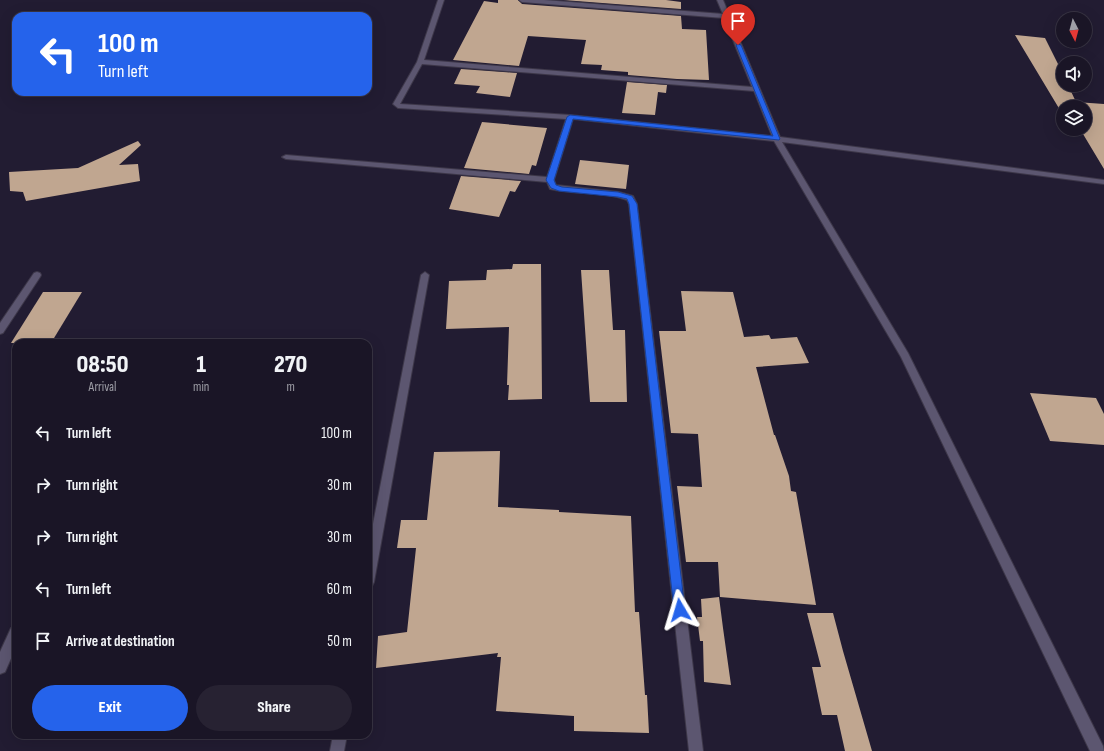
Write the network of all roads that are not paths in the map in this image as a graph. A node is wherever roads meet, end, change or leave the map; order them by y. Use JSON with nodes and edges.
{"nodes":[{"id":1,"x":441,"y":0,"type":"edge"},
{"id":2,"x":522,"y":0,"type":"edge"},
{"id":3,"x":720,"y":0,"type":"edge"},
{"id":4,"x":726,"y":16,"type":"junction"},
{"id":5,"x":420,"y":62,"type":"junction"},
{"id":6,"x":757,"y":89,"type":"junction"},
{"id":7,"x":570,"y":117,"type":"junction"},
{"id":8,"x":777,"y":139,"type":"junction"},
{"id":9,"x":286,"y":157,"type":"dead end"},
{"id":10,"x":550,"y":180,"type":"junction"},
{"id":11,"x":1104,"y":182,"type":"edge"},
{"id":12,"x":425,"y":274,"type":"dead end"},
{"id":13,"x":37,"y":275,"type":"dead end"},
{"id":14,"x":0,"y":330,"type":"edge"},
{"id":15,"x":372,"y":560,"type":"edge"},
{"id":16,"x":12,"y":642,"type":"edge"},
{"id":17,"x":0,"y":667,"type":"edge"},
{"id":18,"x":339,"y":739,"type":"edge"},
{"id":19,"x":337,"y":751,"type":"edge"},
{"id":20,"x":696,"y":751,"type":"edge"},
{"id":21,"x":1098,"y":751,"type":"edge"}],
"edges":[{"from":1,"to":5,"type":"street"},
{"from":2,"to":4,"type":"street"},
{"from":3,"to":4,"type":"street"},
{"from":4,"to":6,"type":"street"},
{"from":5,"to":6,"type":"street"},
{"from":5,"to":7,"type":"street"},
{"from":6,"to":8,"type":"street"},
{"from":7,"to":8,"type":"street"},
{"from":7,"to":10,"type":"street"},
{"from":8,"to":11,"type":"street"},
{"from":8,"to":21,"type":"street"},
{"from":9,"to":10,"type":"street"},
{"from":10,"to":20,"type":"street"},
{"from":12,"to":15,"type":"street"},
{"from":13,"to":14,"type":"street"},
{"from":16,"to":17,"type":"street"},
{"from":18,"to":19,"type":"street"}]}
